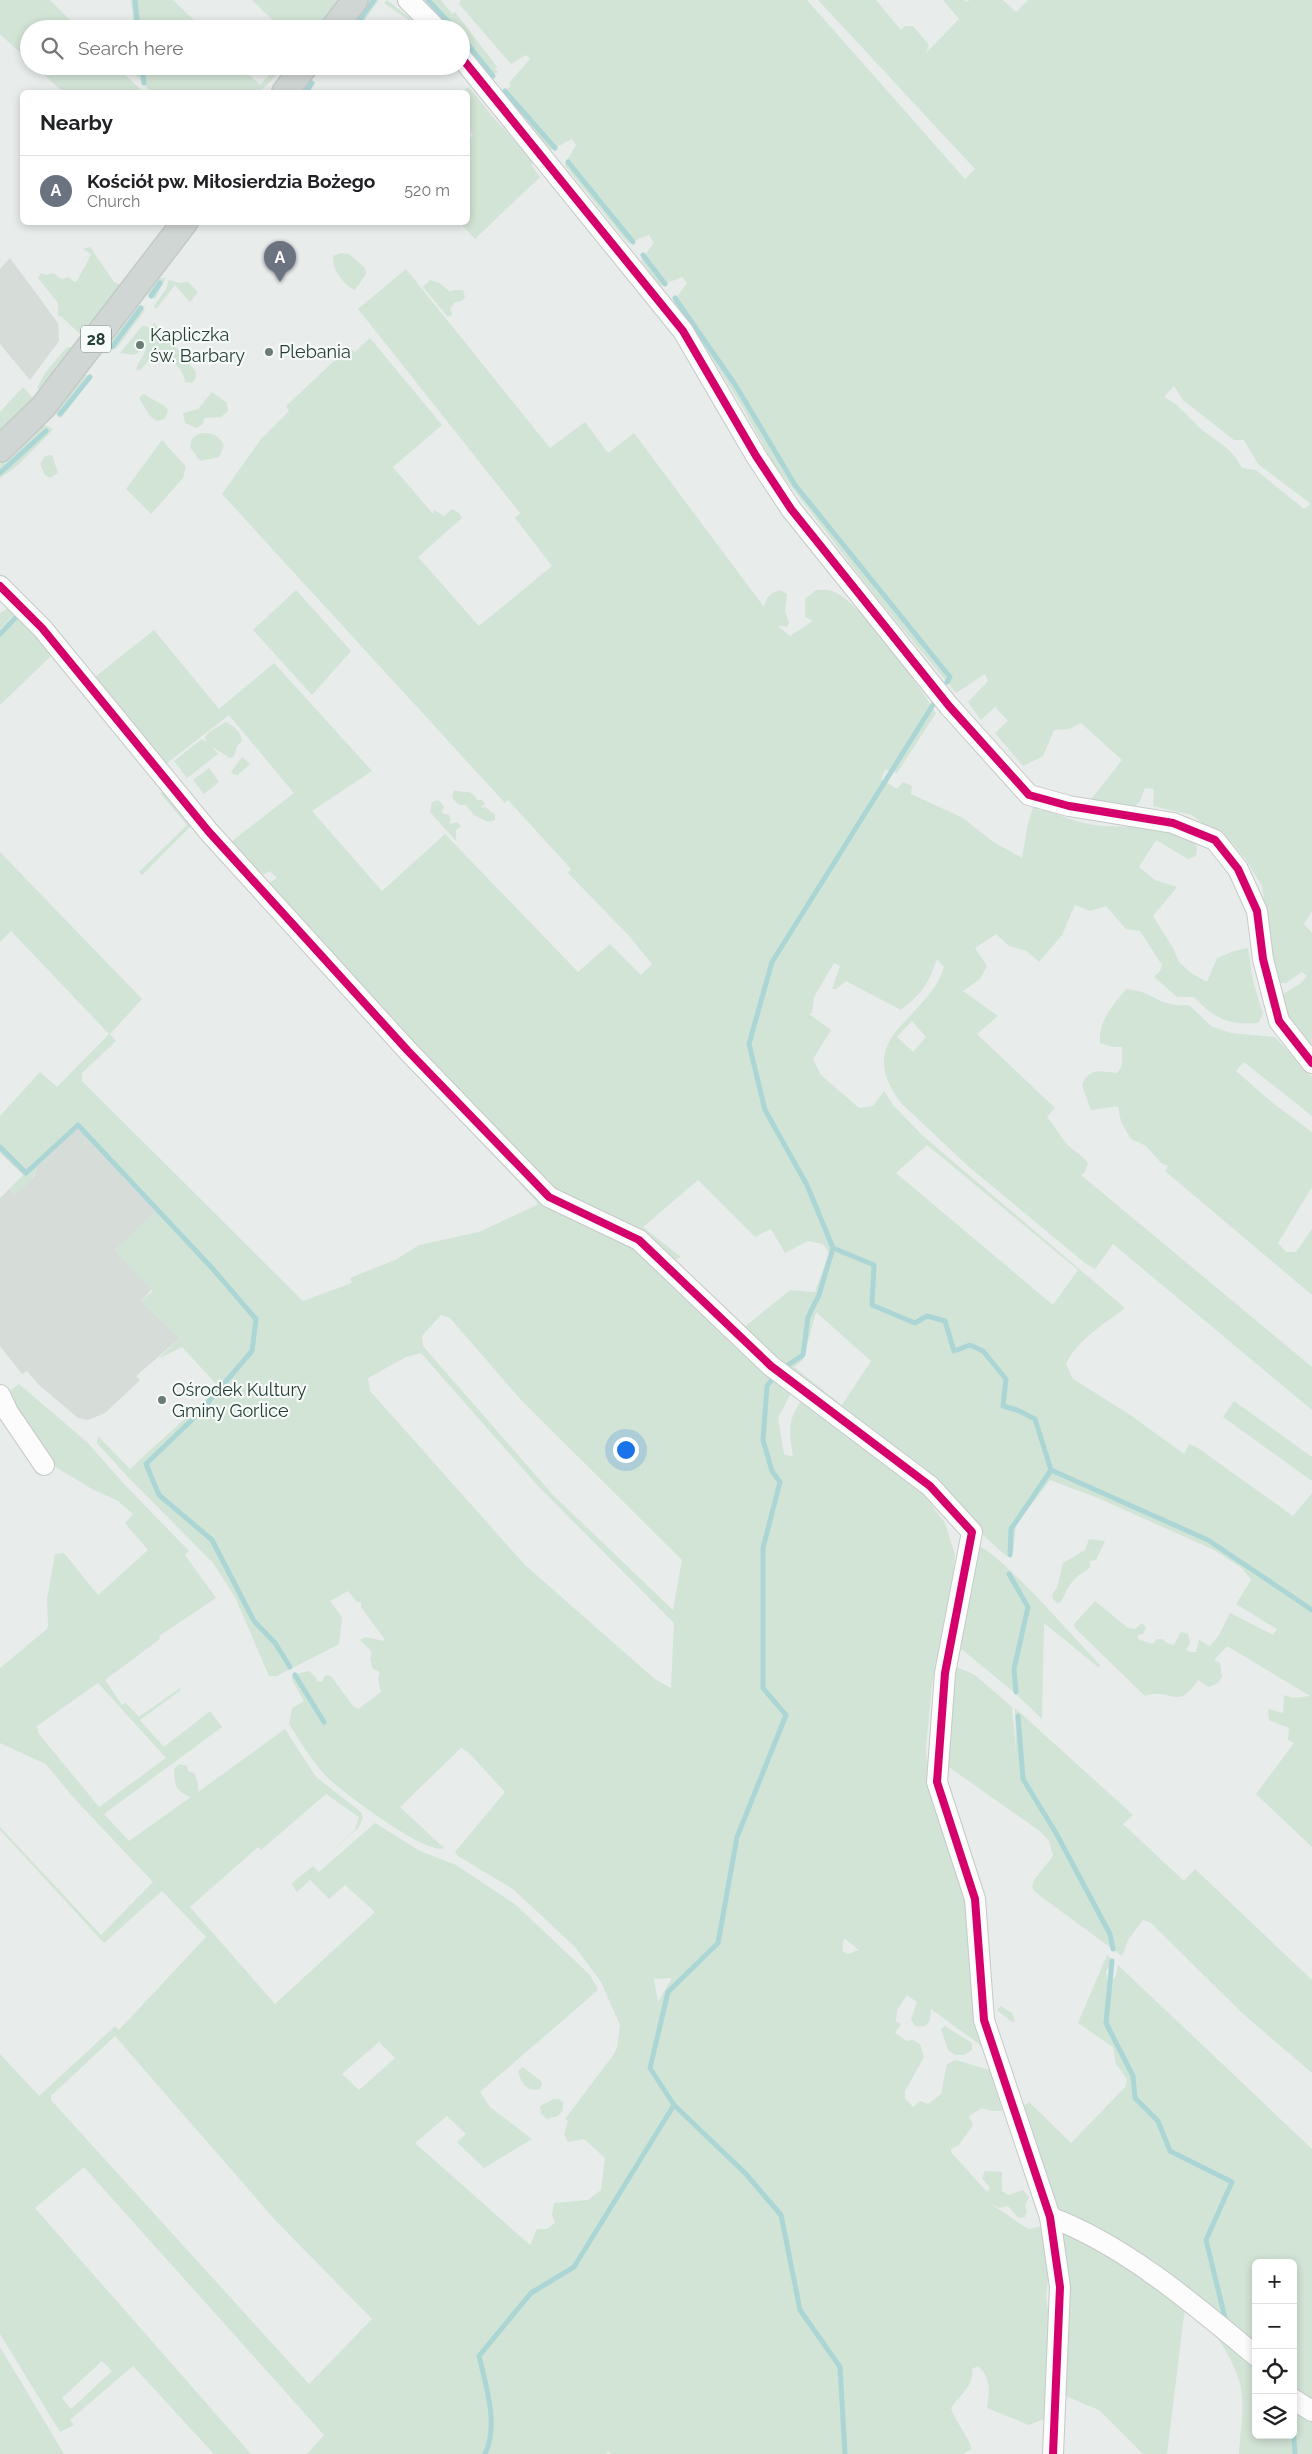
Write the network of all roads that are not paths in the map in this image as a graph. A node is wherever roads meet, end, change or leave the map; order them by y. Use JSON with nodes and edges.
{"nodes":[{"id":1,"x":355,"y":0,"type":"edge"},
{"id":2,"x":408,"y":0,"type":"edge"},
{"id":3,"x":341,"y":20,"type":"edge"},
{"id":4,"x":428,"y":20,"type":"edge"},
{"id":5,"x":470,"y":68,"type":"edge"},
{"id":6,"x":298,"y":75,"type":"edge"},
{"id":7,"x":287,"y":90,"type":"edge"},
{"id":8,"x":183,"y":225,"type":"edge"},
{"id":9,"x":0,"y":449,"type":"edge"},
{"id":10,"x":0,"y":586,"type":"edge"},
{"id":11,"x":1312,"y":1063,"type":"edge"},
{"id":12,"x":0,"y":1395,"type":"edge"},
{"id":13,"x":44,"y":1465,"type":"dead end"},
{"id":14,"x":1050,"y":2217,"type":"junction"},
{"id":15,"x":1252,"y":2353,"type":"edge"},
{"id":16,"x":1297,"y":2402,"type":"edge"},
{"id":17,"x":1312,"y":2411,"type":"edge"},
{"id":18,"x":1052,"y":2454,"type":"edge"}],
"edges":[{"from":1,"to":3,"type":"main road"},
{"from":2,"to":4,"type":"street"},
{"from":5,"to":11,"type":"street"},
{"from":6,"to":7,"type":"main road"},
{"from":8,"to":9,"type":"main road","number":"28"},
{"from":10,"to":14,"type":"street"},
{"from":12,"to":13,"type":"street"},
{"from":14,"to":15,"type":"street"},
{"from":14,"to":18,"type":"street"},
{"from":16,"to":17,"type":"street"}]}
